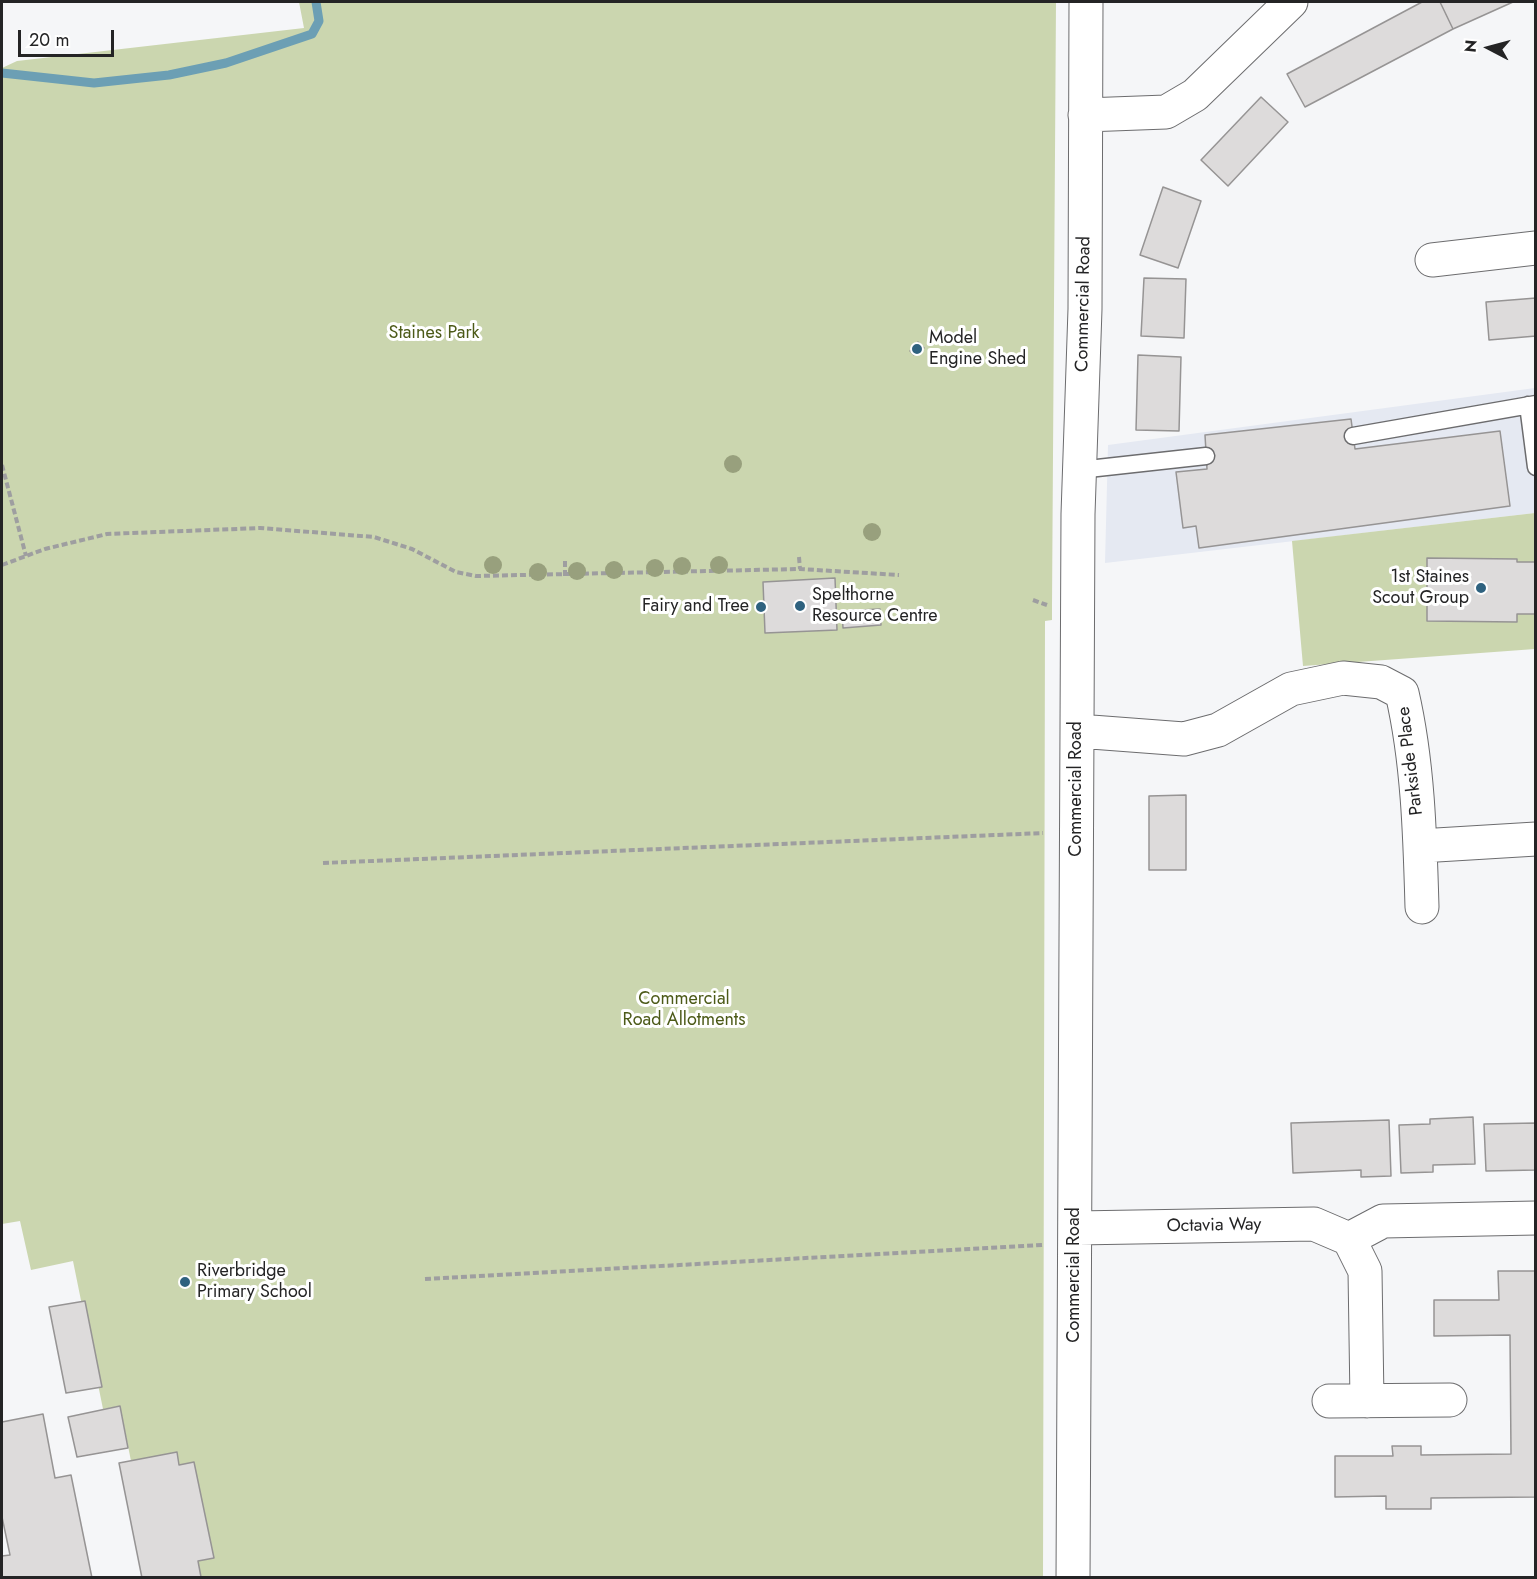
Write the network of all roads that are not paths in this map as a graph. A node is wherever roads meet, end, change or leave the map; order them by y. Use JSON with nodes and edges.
{"nodes":[{"id":1,"x":1086,"y":2,"type":"edge"},
{"id":2,"x":1291,"y":2,"type":"edge"},
{"id":3,"x":1085,"y":116,"type":"junction"},
{"id":4,"x":1536,"y":248,"type":"edge"},
{"id":5,"x":1432,"y":260,"type":"dead end"},
{"id":6,"x":1532,"y":404,"type":"edge"},
{"id":7,"x":1353,"y":436,"type":"dead end"},
{"id":8,"x":1206,"y":456,"type":"dead end"},
{"id":9,"x":1536,"y":467,"type":"edge"},
{"id":10,"x":1079,"y":470,"type":"junction"},
{"id":11,"x":1078,"y":731,"type":"junction"},
{"id":12,"x":1536,"y":839,"type":"edge"},
{"id":13,"x":1420,"y":846,"type":"junction"},
{"id":14,"x":1422,"y":907,"type":"dead end"},
{"id":15,"x":1536,"y":1218,"type":"edge"},
{"id":16,"x":1076,"y":1237,"type":"junction"},
{"id":17,"x":1348,"y":1239,"type":"junction"},
{"id":18,"x":1450,"y":1400,"type":"dead end"},
{"id":19,"x":1329,"y":1401,"type":"dead end"},
{"id":20,"x":1367,"y":1401,"type":"junction"},
{"id":21,"x":1073,"y":1578,"type":"edge"}],
"edges":[{"from":1,"to":3,"type":"street","name":"Commercial Road"},
{"from":2,"to":3,"type":"street"},
{"from":3,"to":10,"type":"street","name":"Commercial Road"},
{"from":4,"to":5,"type":"street"},
{"from":6,"to":7,"type":"lane"},
{"from":6,"to":9,"type":"lane"},
{"from":8,"to":10,"type":"lane"},
{"from":10,"to":11,"type":"street","name":"Commercial Road"},
{"from":11,"to":13,"type":"street","name":"Parkside Place"},
{"from":11,"to":16,"type":"street","name":"Commercial Road"},
{"from":12,"to":13,"type":"street"},
{"from":13,"to":14,"type":"street","name":"Parkside Place"},
{"from":15,"to":17,"type":"street"},
{"from":16,"to":17,"type":"street","name":"Octavia Way"},
{"from":16,"to":21,"type":"street","name":"Commercial Road"},
{"from":17,"to":20,"type":"street"},
{"from":18,"to":20,"type":"street"},
{"from":19,"to":20,"type":"street"}]}
